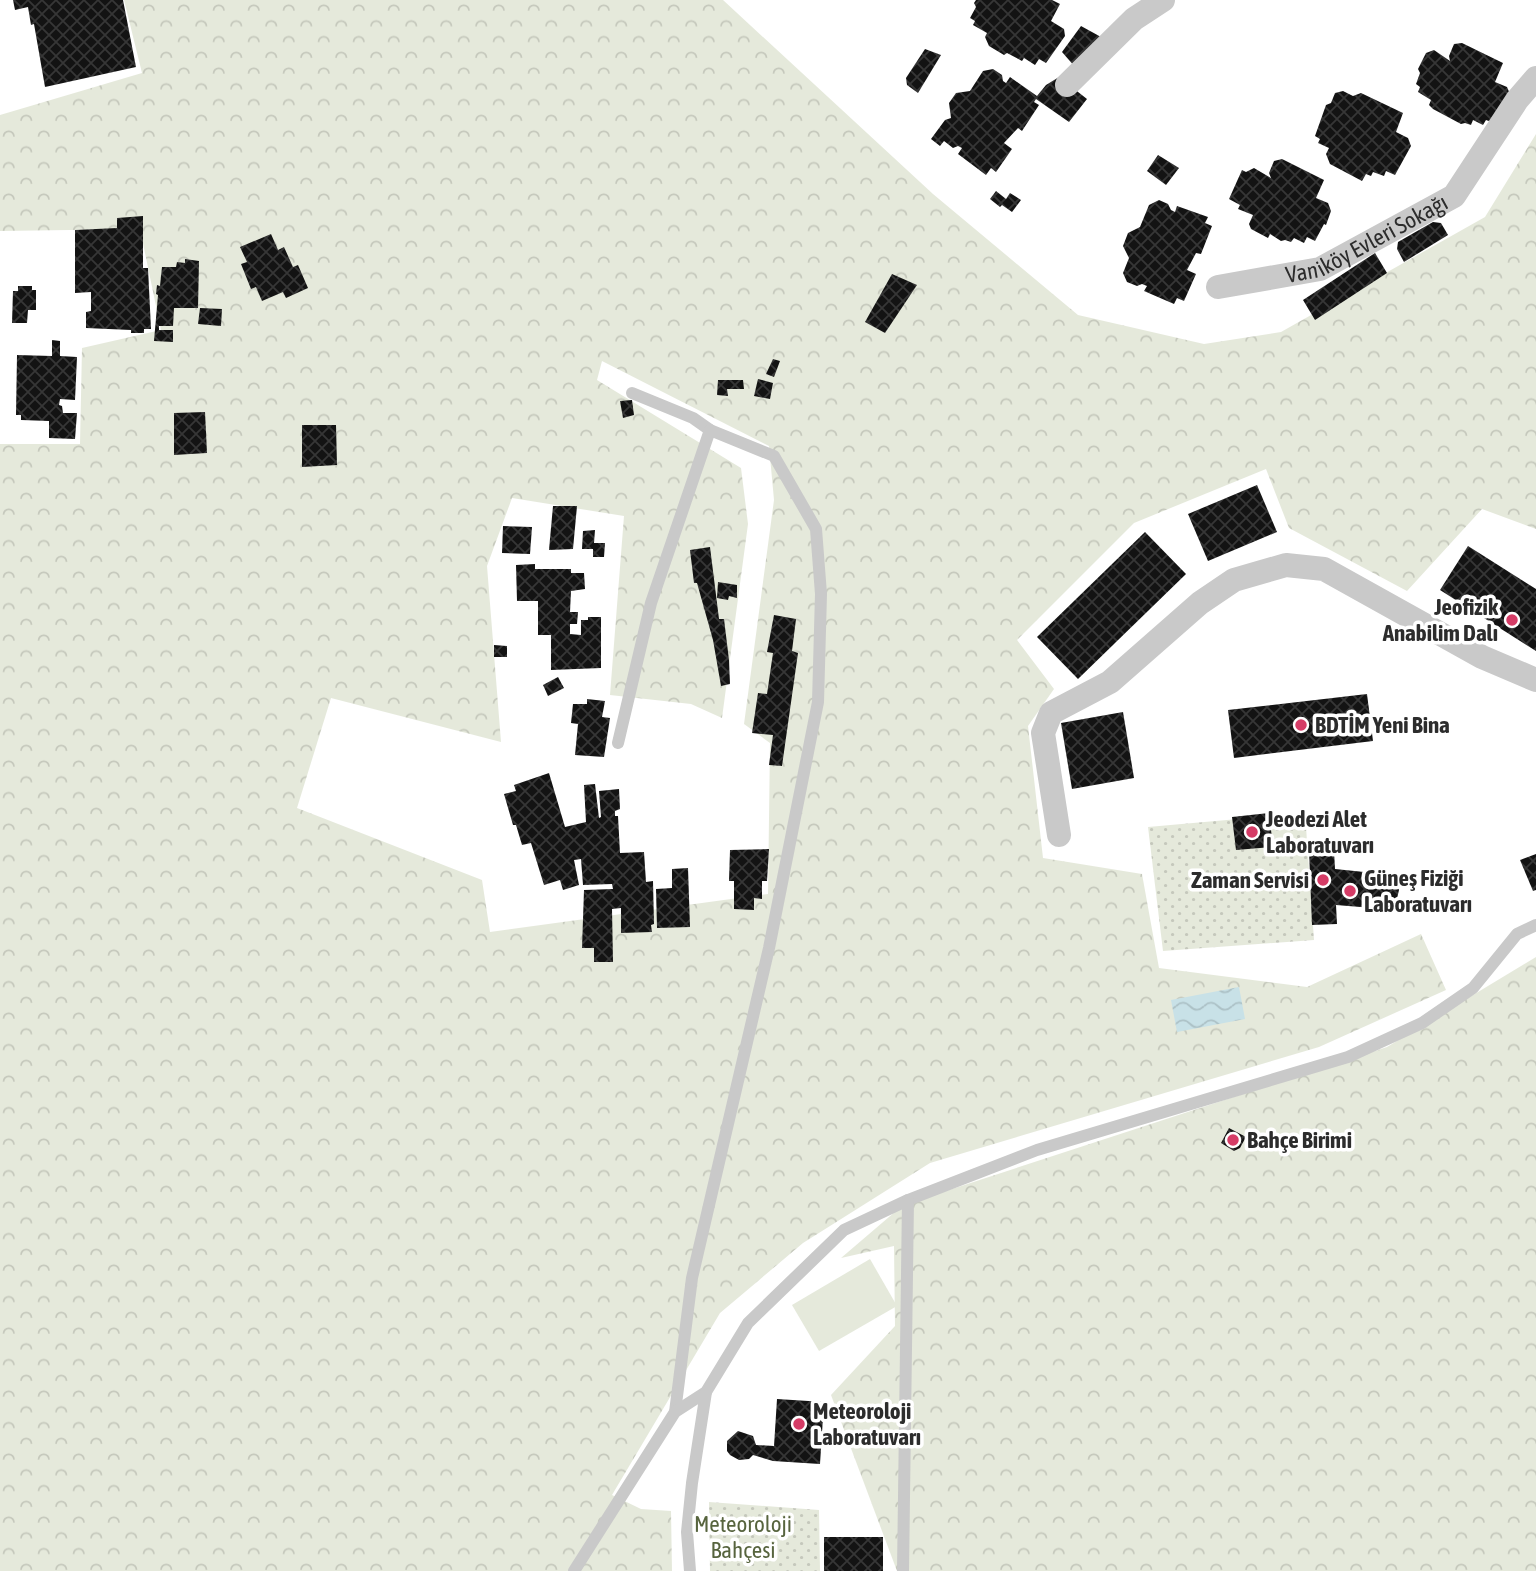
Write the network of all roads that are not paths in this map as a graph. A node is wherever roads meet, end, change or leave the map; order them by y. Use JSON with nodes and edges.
{"nodes":[{"id":1,"x":1163,"y":0,"type":"edge"},
{"id":2,"x":1536,"y":78,"type":"edge"},
{"id":3,"x":1067,"y":85,"type":"dead end"},
{"id":4,"x":1218,"y":287,"type":"dead end"},
{"id":5,"x":632,"y":393,"type":"dead end"},
{"id":6,"x":710,"y":430,"type":"junction"},
{"id":7,"x":1536,"y":680,"type":"edge"},
{"id":8,"x":618,"y":743,"type":"dead end"},
{"id":9,"x":1059,"y":835,"type":"dead end"},
{"id":10,"x":1536,"y":925,"type":"edge"},
{"id":11,"x":908,"y":1200,"type":"junction"},
{"id":12,"x":705,"y":1392,"type":"junction"},
{"id":13,"x":675,"y":1412,"type":"junction"},
{"id":14,"x":574,"y":1571,"type":"edge"},
{"id":15,"x":690,"y":1571,"type":"edge"},
{"id":16,"x":903,"y":1571,"type":"edge"}],
"edges":[{"from":1,"to":3,"type":"street"},
{"from":2,"to":4,"type":"street","name":"Vaniköy Evleri Sokağı"},
{"from":5,"to":6,"type":"lane"},
{"from":6,"to":8,"type":"lane"},
{"from":6,"to":13,"type":"lane"},
{"from":7,"to":9,"type":"street"},
{"from":10,"to":11,"type":"lane"},
{"from":11,"to":12,"type":"lane"},
{"from":11,"to":16,"type":"lane"},
{"from":12,"to":13,"type":"lane"},
{"from":12,"to":15,"type":"lane"},
{"from":13,"to":14,"type":"lane"}]}
